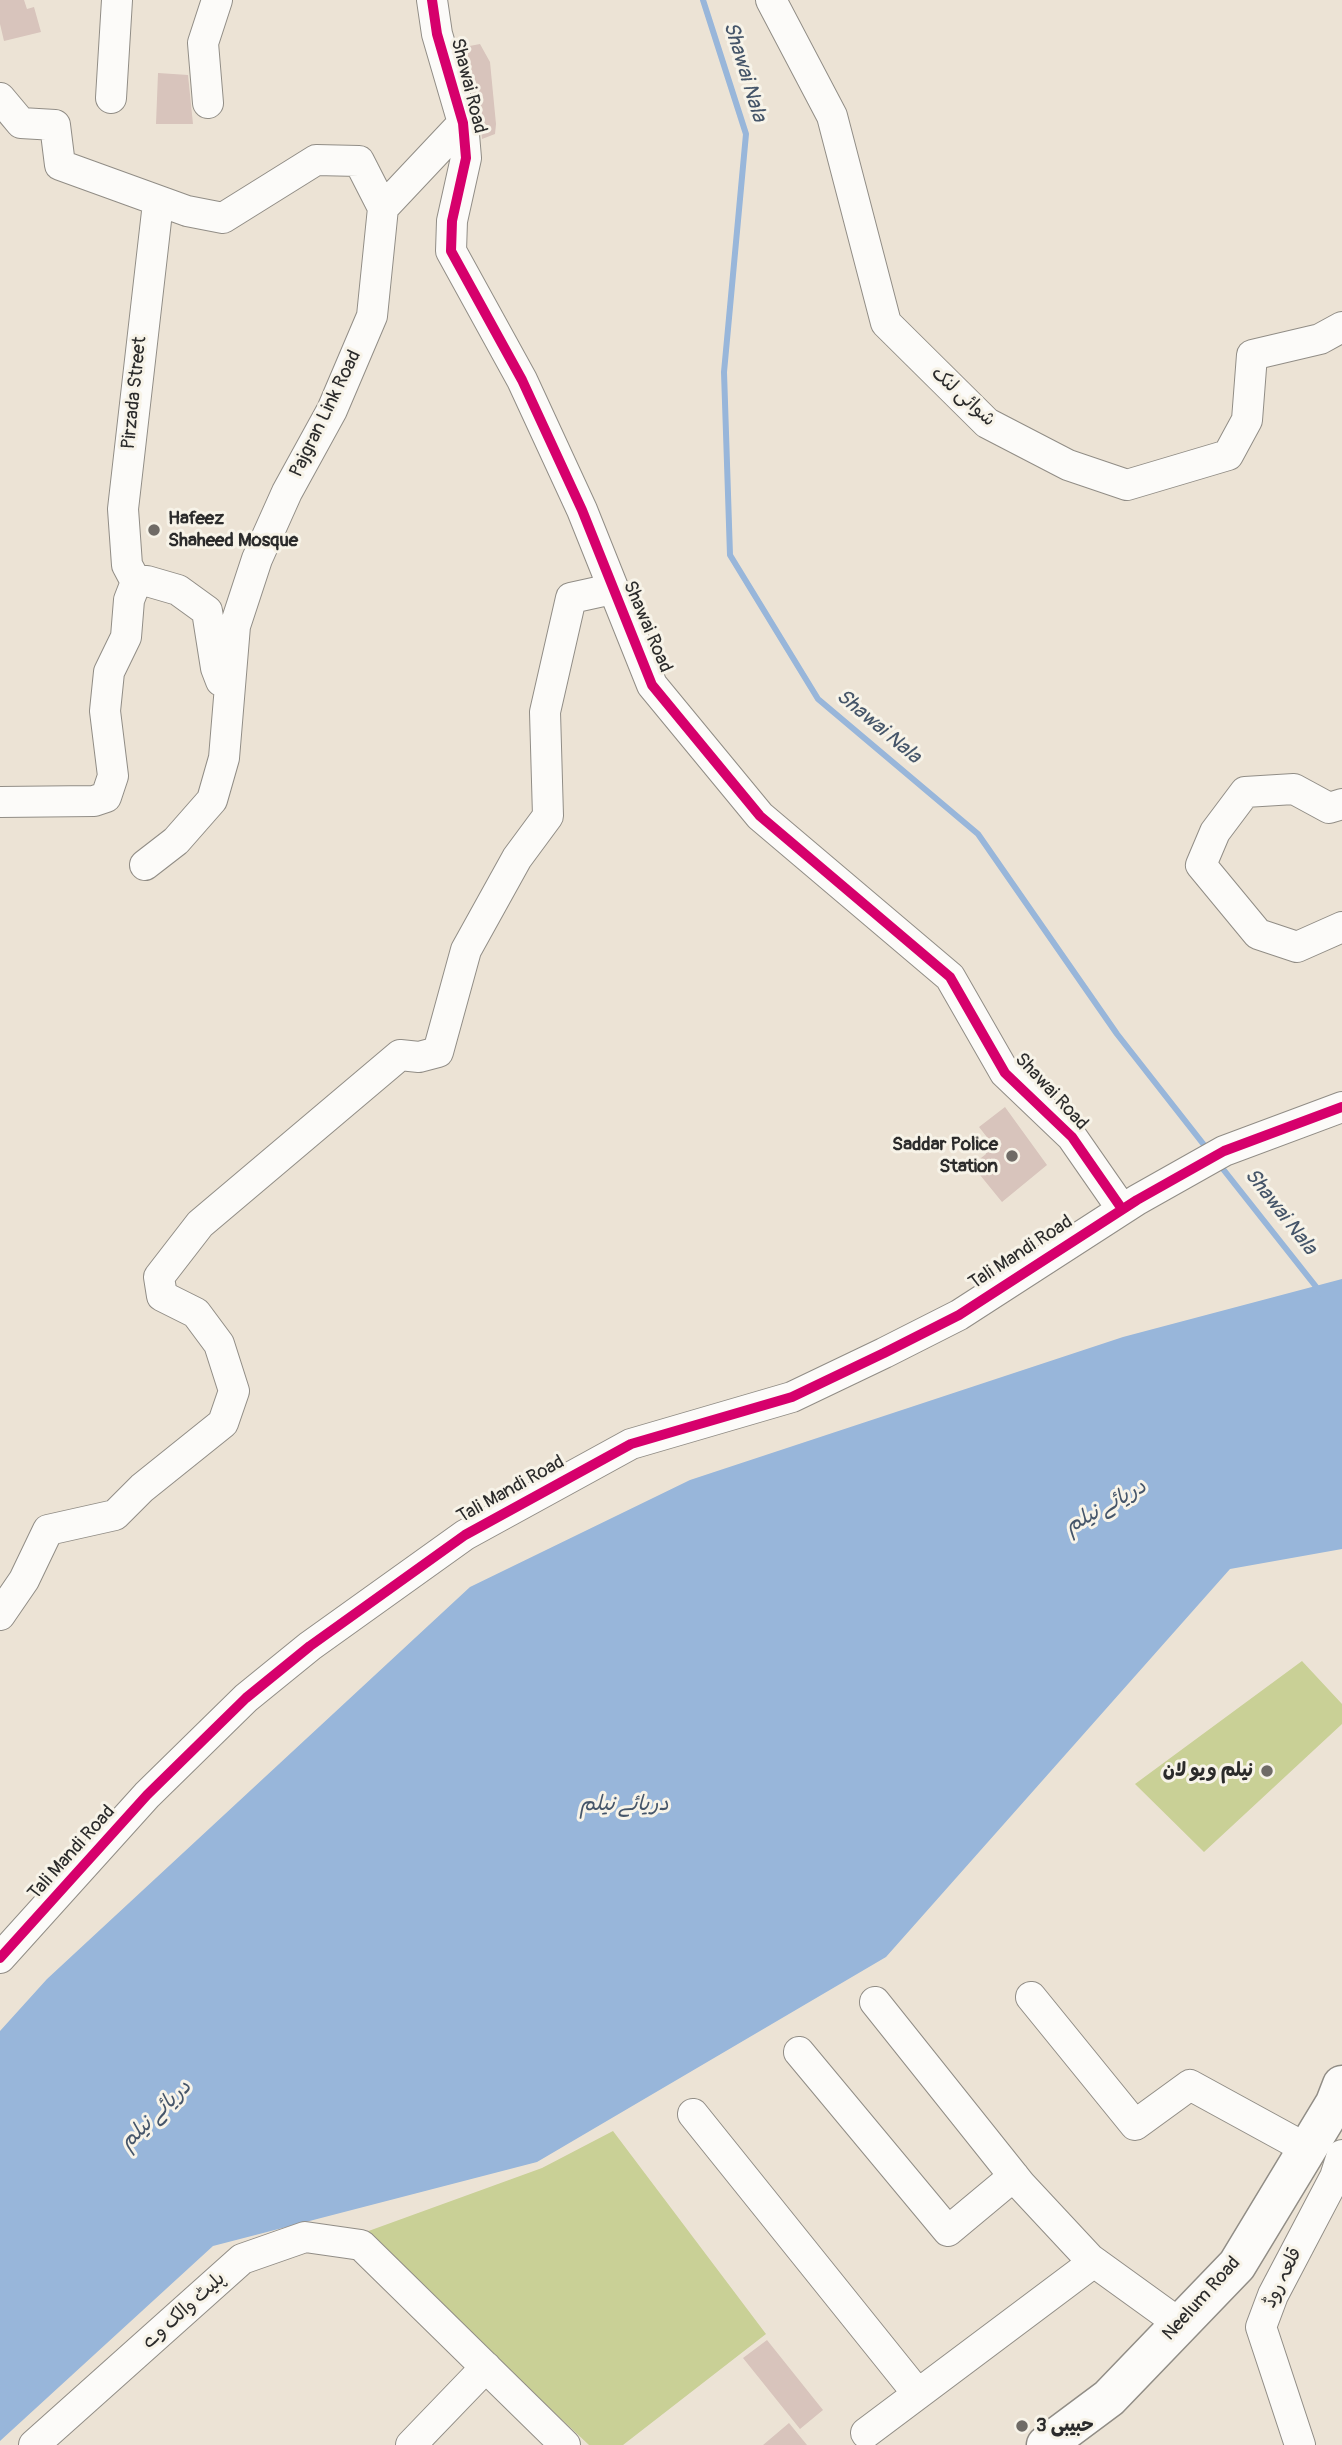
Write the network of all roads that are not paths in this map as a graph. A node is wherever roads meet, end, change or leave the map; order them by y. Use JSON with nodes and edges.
{"nodes":[{"id":1,"x":117,"y":0,"type":"edge"},
{"id":2,"x":217,"y":0,"type":"edge"},
{"id":3,"x":432,"y":0,"type":"edge"},
{"id":4,"x":771,"y":0,"type":"edge"},
{"id":5,"x":0,"y":98,"type":"edge"},
{"id":6,"x":111,"y":98,"type":"dead end"},
{"id":7,"x":208,"y":103,"type":"dead end"},
{"id":8,"x":463,"y":123,"type":"junction"},
{"id":9,"x":158,"y":202,"type":"junction"},
{"id":10,"x":383,"y":208,"type":"junction"},
{"id":11,"x":1342,"y":327,"type":"edge"},
{"id":12,"x":136,"y":582,"type":"junction"},
{"id":13,"x":612,"y":589,"type":"junction"},
{"id":14,"x":228,"y":698,"type":"junction"},
{"id":15,"x":0,"y":802,"type":"edge"},
{"id":16,"x":1342,"y":804,"type":"edge"},
{"id":17,"x":145,"y":865,"type":"dead end"},
{"id":18,"x":1342,"y":927,"type":"edge"},
{"id":19,"x":1335,"y":1108,"type":"edge"},
{"id":20,"x":1130,"y":1204,"type":"junction"},
{"id":21,"x":0,"y":1615,"type":"edge"},
{"id":22,"x":0,"y":1958,"type":"edge"},
{"id":23,"x":1031,"y":1997,"type":"dead end"},
{"id":24,"x":875,"y":2002,"type":"dead end"},
{"id":25,"x":799,"y":2052,"type":"dead end"},
{"id":26,"x":1342,"y":2085,"type":"edge"},
{"id":27,"x":694,"y":2114,"type":"dead end"},
{"id":28,"x":1325,"y":2152,"type":"edge"},
{"id":29,"x":1014,"y":2176,"type":"junction"},
{"id":30,"x":1094,"y":2262,"type":"junction"},
{"id":31,"x":1180,"y":2324,"type":"junction"},
{"id":32,"x":486,"y":2367,"type":"junction"},
{"id":33,"x":918,"y":2394,"type":"junction"},
{"id":34,"x":536,"y":2434,"type":"edge"},
{"id":35,"x":866,"y":2434,"type":"dead end"},
{"id":36,"x":34,"y":2445,"type":"edge"},
{"id":37,"x":411,"y":2445,"type":"edge"},
{"id":38,"x":565,"y":2445,"type":"edge"},
{"id":39,"x":1046,"y":2445,"type":"edge"},
{"id":40,"x":1300,"y":2445,"type":"edge"}],
"edges":[{"from":1,"to":6,"type":"street"},
{"from":2,"to":7,"type":"street"},
{"from":3,"to":8,"type":"street","name":"Shawai Road"},
{"from":4,"to":11,"type":"street","name":"شوائی لنک"},
{"from":5,"to":9,"type":"street"},
{"from":8,"to":10,"type":"street"},
{"from":8,"to":13,"type":"street","name":"Shawai Road"},
{"from":9,"to":10,"type":"street"},
{"from":9,"to":12,"type":"street","name":"Pirzada Street"},
{"from":10,"to":14,"type":"street","name":"Pajgran Link Road"},
{"from":12,"to":14,"type":"street"},
{"from":12,"to":15,"type":"street"},
{"from":13,"to":20,"type":"street","name":"Shawai Road"},
{"from":13,"to":21,"type":"street"},
{"from":14,"to":17,"type":"street","name":"Pajgran Link Road"},
{"from":16,"to":18,"type":"street"},
{"from":19,"to":20,"type":"street","name":"Tali Mandi Road"},
{"from":20,"to":22,"type":"street","name":"Tali Mandi Road"},
{"from":23,"to":28,"type":"street"},
{"from":24,"to":29,"type":"street"},
{"from":25,"to":29,"type":"street"},
{"from":26,"to":28,"type":"main road","name":"Neelum Road"},
{"from":27,"to":33,"type":"street"},
{"from":28,"to":31,"type":"main road","name":"Neelum Road"},
{"from":28,"to":40,"type":"street","name":"قلعہ روڈ"},
{"from":29,"to":30,"type":"street"},
{"from":30,"to":31,"type":"street"},
{"from":30,"to":33,"type":"street"},
{"from":31,"to":39,"type":"main road","name":"Neelum Road"},
{"from":32,"to":34,"type":"street"},
{"from":32,"to":36,"type":"street","name":"پلیٹ والک وے"},
{"from":32,"to":37,"type":"street"},
{"from":33,"to":35,"type":"street"},
{"from":34,"to":38,"type":"street"}]}
